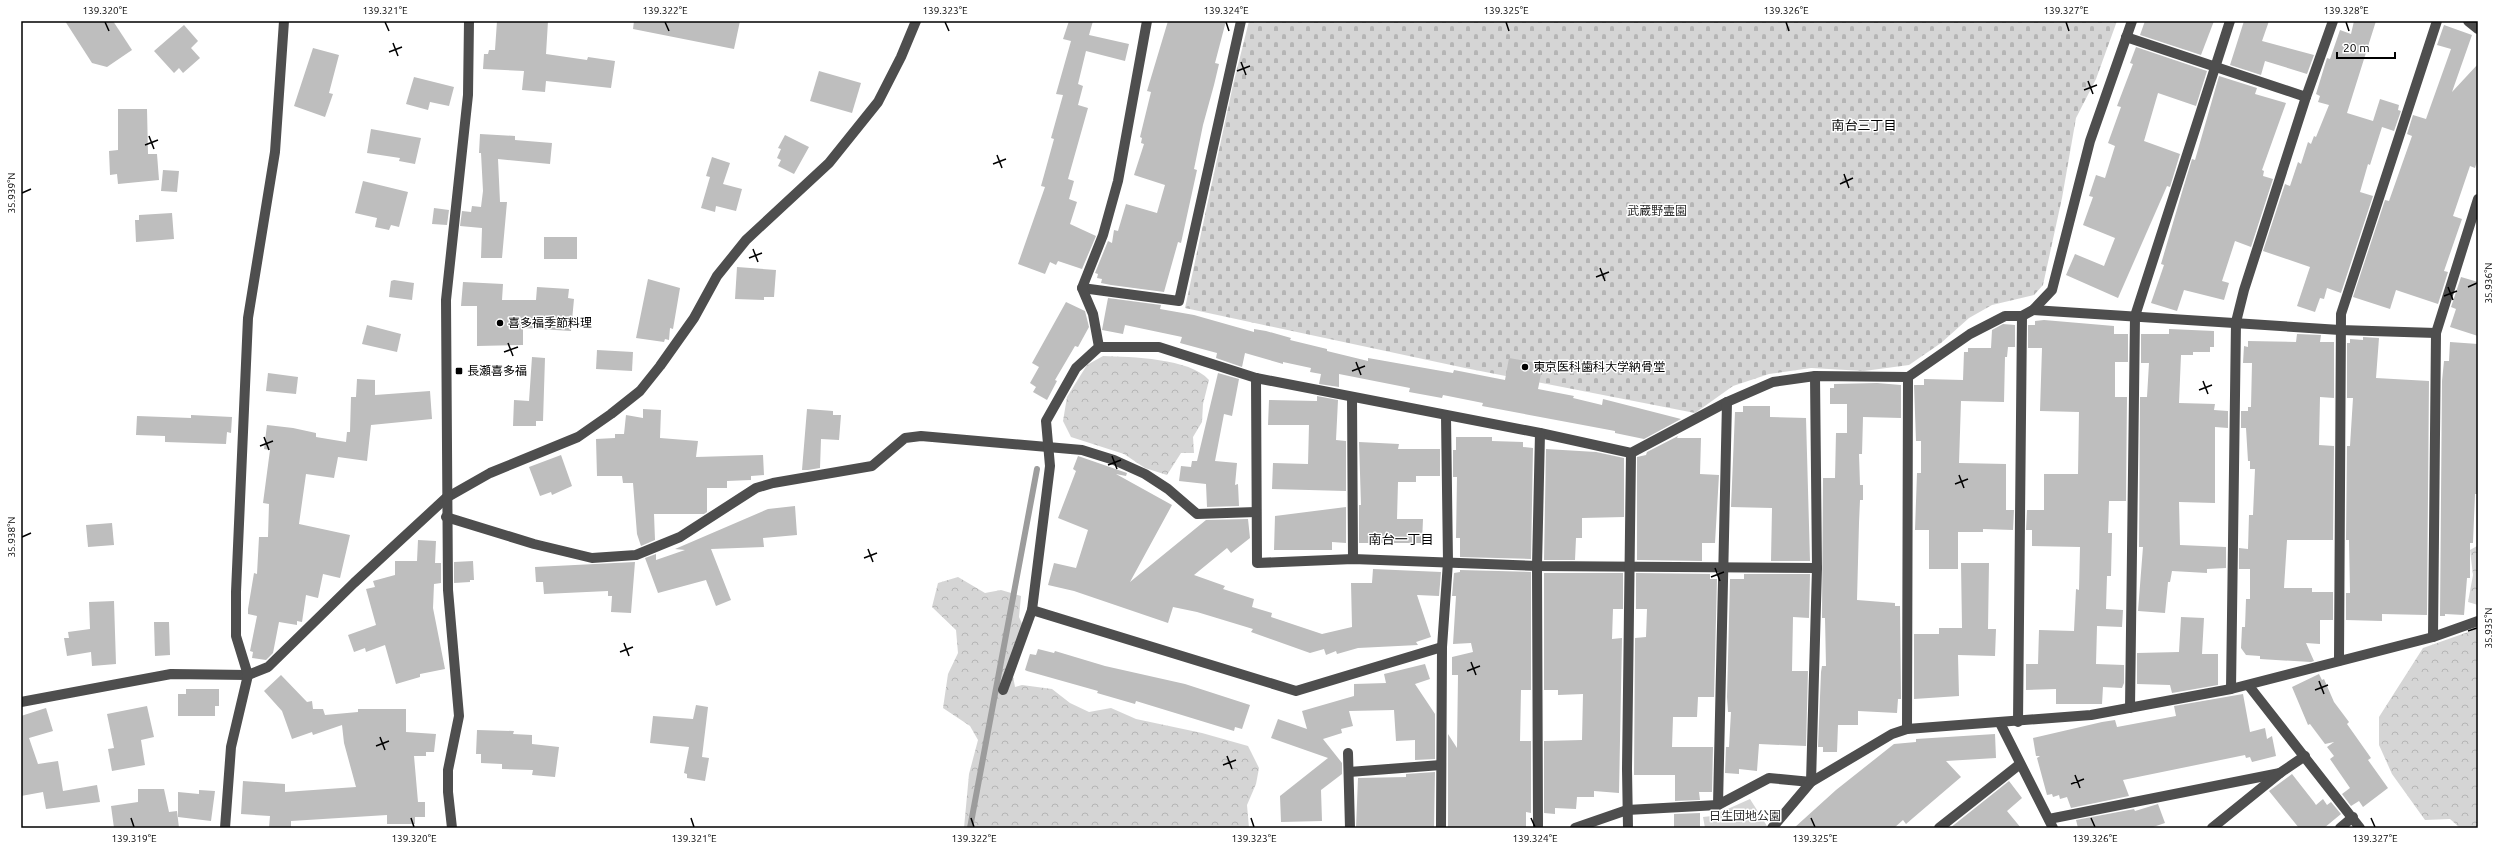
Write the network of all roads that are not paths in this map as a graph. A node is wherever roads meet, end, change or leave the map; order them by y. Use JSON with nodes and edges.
{"nodes":[{"id":1,"x":284,"y":21,"type":"edge"},
{"id":2,"x":469,"y":21,"type":"edge"},
{"id":3,"x":916,"y":21,"type":"edge"},
{"id":4,"x":1148,"y":21,"type":"edge"},
{"id":5,"x":1241,"y":21,"type":"edge"},
{"id":6,"x":2132,"y":21,"type":"edge"},
{"id":7,"x":2230,"y":21,"type":"edge"},
{"id":8,"x":2333,"y":21,"type":"edge"},
{"id":9,"x":2438,"y":21,"type":"edge"},
{"id":10,"x":2468,"y":21,"type":"edge"},
{"id":11,"x":2478,"y":29,"type":"edge"},
{"id":12,"x":2126,"y":37,"type":"junction"},
{"id":13,"x":2216,"y":66,"type":"junction"},
{"id":14,"x":2306,"y":97,"type":"junction"},
{"id":15,"x":2478,"y":199,"type":"edge"},
{"id":16,"x":1082,"y":288,"type":"junction"},
{"id":17,"x":2033,"y":310,"type":"junction"},
{"id":18,"x":2022,"y":316,"type":"junction"},
{"id":19,"x":2135,"y":316,"type":"junction"},
{"id":20,"x":2236,"y":322,"type":"junction"},
{"id":21,"x":2340,"y":330,"type":"junction"},
{"id":22,"x":2436,"y":333,"type":"junction"},
{"id":23,"x":1099,"y":347,"type":"junction"},
{"id":24,"x":1815,"y":376,"type":"junction"},
{"id":25,"x":1908,"y":377,"type":"junction"},
{"id":26,"x":1256,"y":378,"type":"junction"},
{"id":27,"x":1352,"y":396,"type":"junction"},
{"id":28,"x":1727,"y":402,"type":"junction"},
{"id":29,"x":1446,"y":416,"type":"junction"},
{"id":30,"x":1540,"y":433,"type":"junction"},
{"id":31,"x":1047,"y":449,"type":"junction"},
{"id":32,"x":1631,"y":453,"type":"junction"},
{"id":33,"x":446,"y":498,"type":"junction"},
{"id":34,"x":1256,"y":512,"type":"junction"},
{"id":35,"x":446,"y":518,"type":"junction"},
{"id":36,"x":1352,"y":559,"type":"junction"},
{"id":37,"x":1448,"y":562,"type":"junction"},
{"id":38,"x":1538,"y":566,"type":"junction"},
{"id":39,"x":1629,"y":566,"type":"junction"},
{"id":40,"x":1724,"y":566,"type":"junction"},
{"id":41,"x":1817,"y":568,"type":"junction"},
{"id":42,"x":1032,"y":610,"type":"junction"},
{"id":43,"x":2478,"y":621,"type":"edge"},
{"id":44,"x":2433,"y":637,"type":"junction"},
{"id":45,"x":1442,"y":647,"type":"junction"},
{"id":46,"x":2339,"y":661,"type":"junction"},
{"id":47,"x":248,"y":675,"type":"junction"},
{"id":48,"x":2249,"y":686,"type":"junction"},
{"id":49,"x":2230,"y":689,"type":"junction"},
{"id":50,"x":1003,"y":690,"type":"dead end"},
{"id":51,"x":21,"y":702,"type":"edge"},
{"id":52,"x":2130,"y":708,"type":"junction"},
{"id":53,"x":2000,"y":722,"type":"junction"},
{"id":54,"x":2018,"y":722,"type":"junction"},
{"id":55,"x":1907,"y":729,"type":"junction"},
{"id":56,"x":1348,"y":753,"type":"dead end"},
{"id":57,"x":2305,"y":756,"type":"junction"},
{"id":58,"x":2020,"y":764,"type":"junction"},
{"id":59,"x":1441,"y":765,"type":"junction"},
{"id":60,"x":1349,"y":772,"type":"junction"},
{"id":61,"x":2280,"y":773,"type":"junction"},
{"id":62,"x":1811,"y":782,"type":"junction"},
{"id":63,"x":1718,"y":805,"type":"junction"},
{"id":64,"x":1627,"y":810,"type":"junction"},
{"id":65,"x":2352,"y":817,"type":"junction"},
{"id":66,"x":2051,"y":823,"type":"edge"},
{"id":67,"x":225,"y":828,"type":"edge"},
{"id":68,"x":452,"y":828,"type":"edge"},
{"id":69,"x":1350,"y":828,"type":"edge"},
{"id":70,"x":1441,"y":828,"type":"edge"},
{"id":71,"x":1538,"y":828,"type":"edge"},
{"id":72,"x":1575,"y":828,"type":"edge"},
{"id":73,"x":1628,"y":828,"type":"edge"},
{"id":74,"x":1772,"y":828,"type":"edge"},
{"id":75,"x":1939,"y":828,"type":"edge"},
{"id":76,"x":2212,"y":828,"type":"edge"},
{"id":77,"x":2340,"y":828,"type":"edge"},
{"id":78,"x":2360,"y":828,"type":"edge"}],
"edges":[{"from":1,"to":47,"type":"street"},
{"from":2,"to":33,"type":"street"},
{"from":3,"to":33,"type":"street"},
{"from":4,"to":16,"type":"street"},
{"from":5,"to":16,"type":"street"},
{"from":6,"to":12,"type":"street"},
{"from":7,"to":13,"type":"street"},
{"from":8,"to":14,"type":"street"},
{"from":9,"to":21,"type":"street"},
{"from":10,"to":11,"type":"street"},
{"from":12,"to":13,"type":"street"},
{"from":12,"to":17,"type":"street"},
{"from":13,"to":14,"type":"street"},
{"from":13,"to":19,"type":"street"},
{"from":14,"to":20,"type":"street"},
{"from":15,"to":22,"type":"street"},
{"from":16,"to":23,"type":"street"},
{"from":17,"to":18,"type":"street"},
{"from":17,"to":19,"type":"street"},
{"from":18,"to":25,"type":"street"},
{"from":18,"to":54,"type":"street"},
{"from":19,"to":20,"type":"street"},
{"from":19,"to":52,"type":"street"},
{"from":20,"to":21,"type":"street"},
{"from":20,"to":49,"type":"street"},
{"from":21,"to":22,"type":"street"},
{"from":21,"to":46,"type":"street"},
{"from":22,"to":44,"type":"street"},
{"from":23,"to":26,"type":"street"},
{"from":23,"to":31,"type":"street"},
{"from":24,"to":25,"type":"street"},
{"from":24,"to":28,"type":"street"},
{"from":24,"to":41,"type":"street"},
{"from":25,"to":55,"type":"street"},
{"from":26,"to":27,"type":"street"},
{"from":26,"to":34,"type":"street"},
{"from":27,"to":29,"type":"street"},
{"from":27,"to":36,"type":"street"},
{"from":28,"to":32,"type":"street"},
{"from":28,"to":40,"type":"street"},
{"from":29,"to":30,"type":"street"},
{"from":29,"to":37,"type":"street"},
{"from":30,"to":32,"type":"street"},
{"from":30,"to":38,"type":"street"},
{"from":31,"to":34,"type":"street"},
{"from":31,"to":35,"type":"street"},
{"from":31,"to":42,"type":"street"},
{"from":32,"to":39,"type":"street"},
{"from":33,"to":35,"type":"street"},
{"from":33,"to":47,"type":"street"},
{"from":34,"to":36,"type":"street"},
{"from":35,"to":68,"type":"street"},
{"from":36,"to":37,"type":"street"},
{"from":37,"to":38,"type":"street"},
{"from":37,"to":45,"type":"street"},
{"from":38,"to":39,"type":"street"},
{"from":38,"to":71,"type":"street"},
{"from":39,"to":40,"type":"street"},
{"from":39,"to":64,"type":"street"},
{"from":40,"to":41,"type":"street"},
{"from":40,"to":63,"type":"street"},
{"from":41,"to":62,"type":"street"},
{"from":42,"to":45,"type":"street"},
{"from":42,"to":50,"type":"street"},
{"from":43,"to":44,"type":"street"},
{"from":44,"to":46,"type":"street"},
{"from":45,"to":59,"type":"street"},
{"from":46,"to":48,"type":"street"},
{"from":47,"to":51,"type":"street"},
{"from":47,"to":67,"type":"street"},
{"from":48,"to":49,"type":"street"},
{"from":48,"to":57,"type":"street"},
{"from":49,"to":52,"type":"street"},
{"from":52,"to":54,"type":"street"},
{"from":53,"to":54,"type":"street"},
{"from":53,"to":55,"type":"street"},
{"from":53,"to":58,"type":"street"},
{"from":55,"to":62,"type":"street"},
{"from":56,"to":60,"type":"street"},
{"from":57,"to":61,"type":"street"},
{"from":57,"to":65,"type":"street"},
{"from":58,"to":66,"type":"street"},
{"from":58,"to":75,"type":"street"},
{"from":59,"to":60,"type":"street"},
{"from":59,"to":70,"type":"street"},
{"from":60,"to":69,"type":"street"},
{"from":61,"to":66,"type":"street"},
{"from":61,"to":76,"type":"street"},
{"from":62,"to":63,"type":"street"},
{"from":62,"to":74,"type":"street"},
{"from":63,"to":64,"type":"street"},
{"from":64,"to":72,"type":"street"},
{"from":64,"to":73,"type":"street"},
{"from":65,"to":77,"type":"street"},
{"from":65,"to":78,"type":"street"}]}
